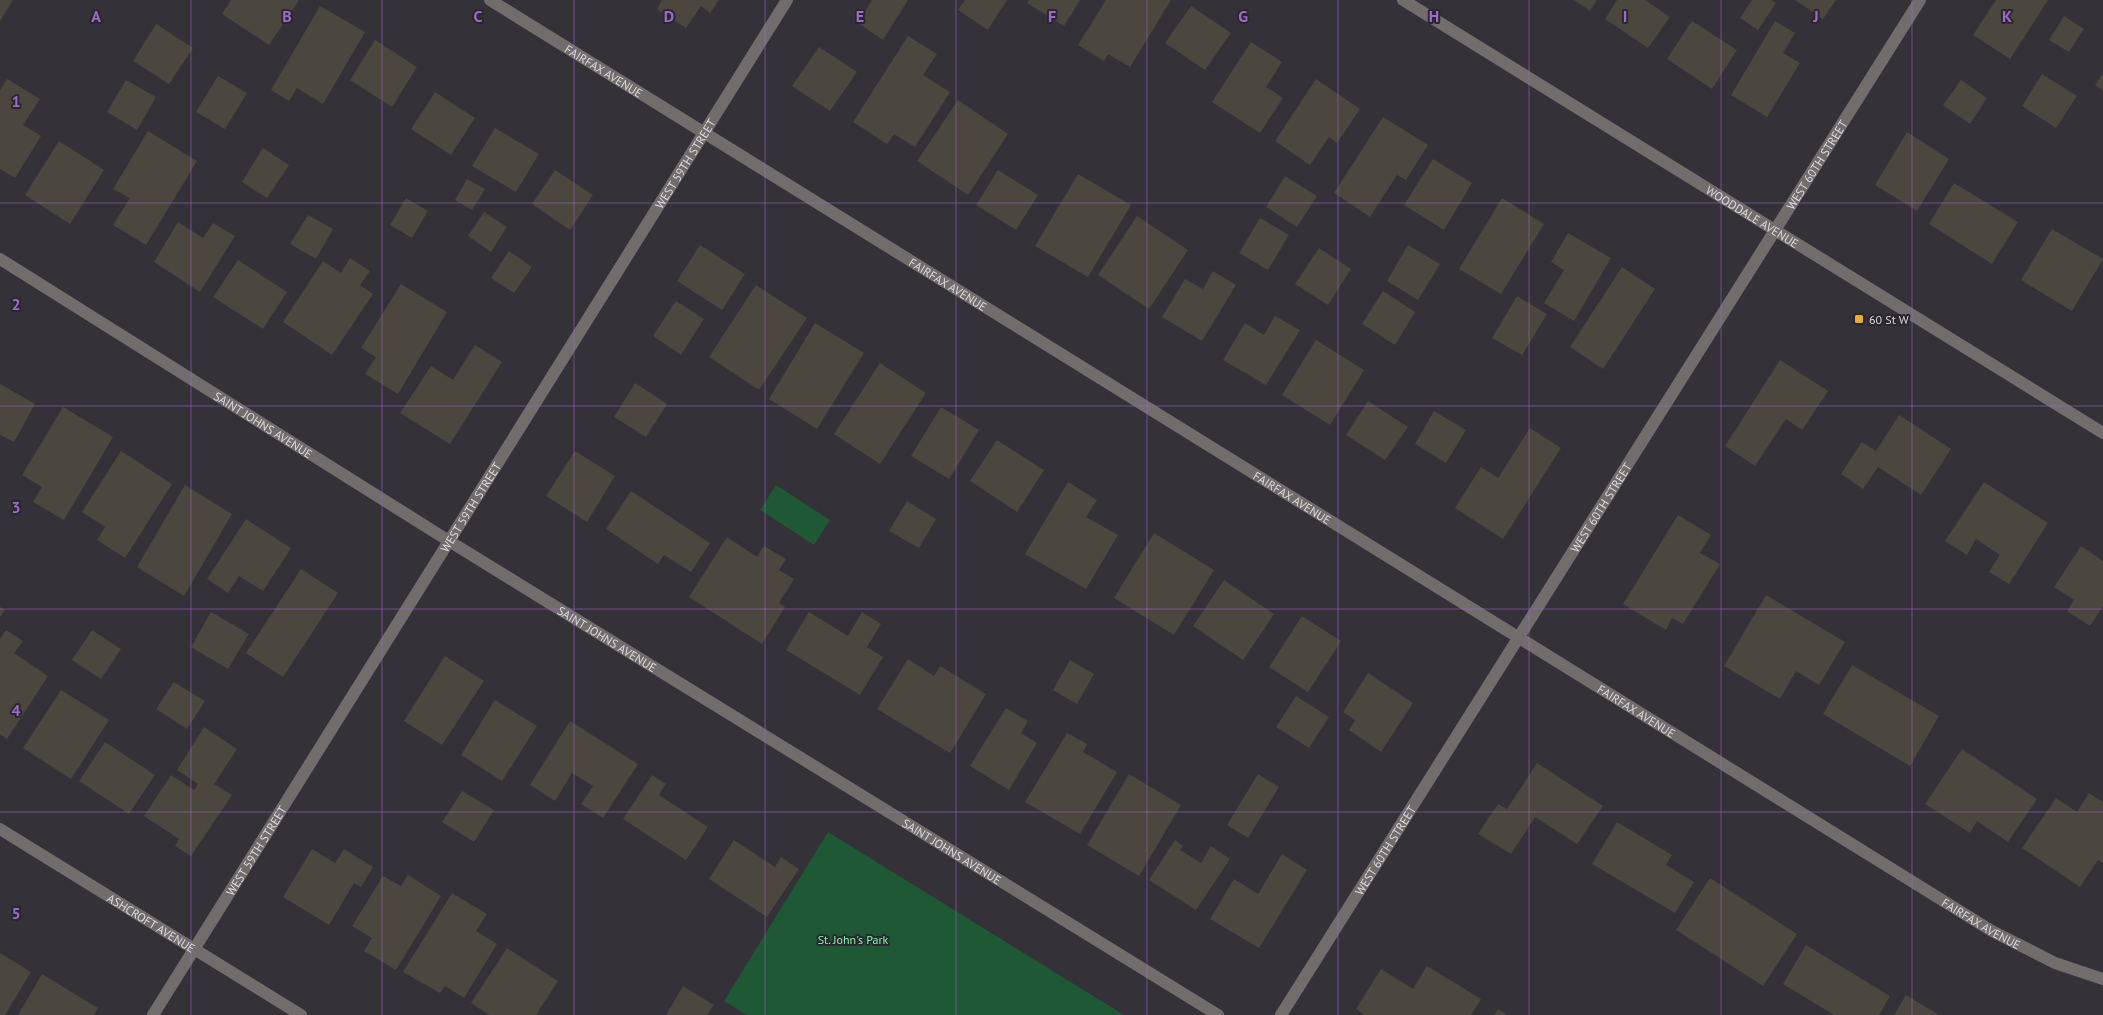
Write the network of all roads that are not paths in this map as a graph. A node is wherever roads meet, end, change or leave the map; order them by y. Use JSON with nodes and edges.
{"nodes":[{"id":1,"x":490,"y":0,"type":"edge"},
{"id":2,"x":787,"y":0,"type":"edge"},
{"id":3,"x":1403,"y":0,"type":"edge"},
{"id":4,"x":1920,"y":0,"type":"edge"},
{"id":5,"x":704,"y":134,"type":"junction"},
{"id":6,"x":1775,"y":230,"type":"junction"},
{"id":7,"x":0,"y":259,"type":"edge"},
{"id":8,"x":2103,"y":433,"type":"edge"},
{"id":9,"x":449,"y":541,"type":"junction"},
{"id":10,"x":1518,"y":638,"type":"junction"},
{"id":11,"x":0,"y":829,"type":"edge"},
{"id":12,"x":194,"y":949,"type":"junction"},
{"id":13,"x":2103,"y":979,"type":"edge"},
{"id":14,"x":153,"y":1015,"type":"edge"},
{"id":15,"x":301,"y":1015,"type":"edge"},
{"id":16,"x":1218,"y":1015,"type":"edge"},
{"id":17,"x":1281,"y":1015,"type":"edge"}],
"edges":[{"from":1,"to":5,"type":"street","name":"FAIRFAX AVENUE"},
{"from":2,"to":5,"type":"street","name":"WEST 59TH STREET"},
{"from":3,"to":6,"type":"street","name":"WOODDALE AVENUE"},
{"from":4,"to":6,"type":"street","name":"WEST 60TH STREET"},
{"from":5,"to":9,"type":"street","name":"WEST 59TH STREET"},
{"from":5,"to":10,"type":"street","name":"FAIRFAX AVENUE"},
{"from":6,"to":8,"type":"street","name":"WOODDALE AVENUE"},
{"from":6,"to":10,"type":"street","name":"WEST 60TH STREET"},
{"from":7,"to":9,"type":"street","name":"SAINT JOHNS AVENUE"},
{"from":9,"to":12,"type":"street","name":"WEST 59TH STREET"},
{"from":9,"to":16,"type":"street","name":"SAINT JOHNS AVENUE"},
{"from":10,"to":13,"type":"street","name":"FAIRFAX AVENUE"},
{"from":10,"to":17,"type":"street","name":"WEST 60TH STREET"},
{"from":11,"to":12,"type":"street","name":"ASHCROFT AVENUE"},
{"from":12,"to":14,"type":"street","name":"WEST 59TH STREET"},
{"from":12,"to":15,"type":"street","name":"ASHCROFT AVENUE"}]}
